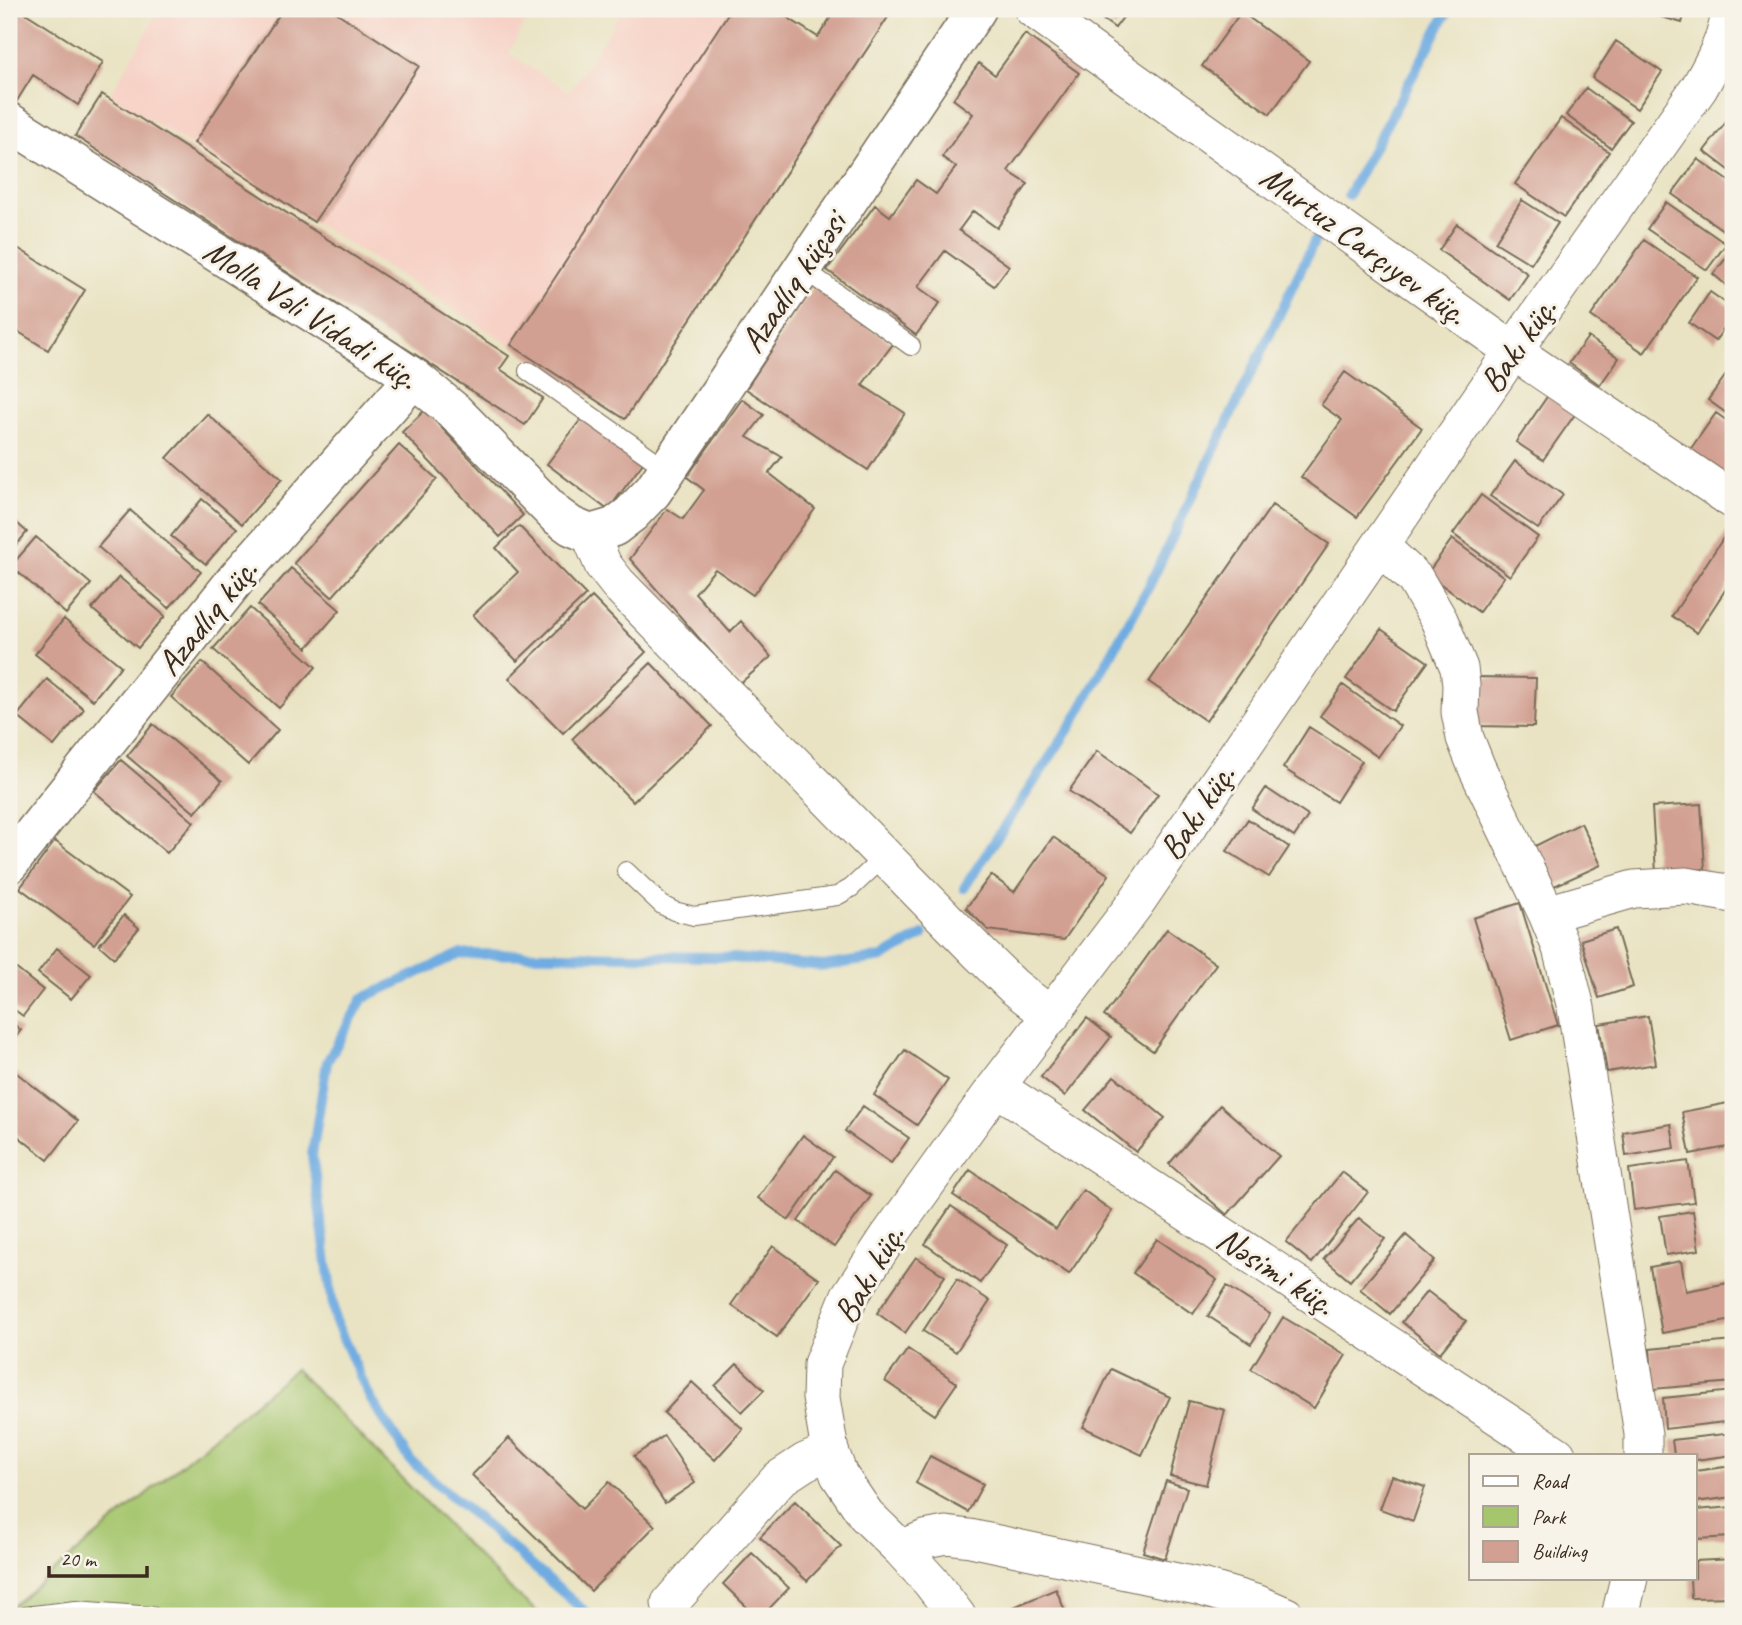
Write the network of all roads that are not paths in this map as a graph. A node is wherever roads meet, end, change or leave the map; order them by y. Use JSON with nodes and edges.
{"nodes":[{"id":1,"x":976,"y":9,"type":"edge"},
{"id":2,"x":1033,"y":9,"type":"edge"},
{"id":3,"x":1731,"y":9,"type":"edge"},
{"id":4,"x":9,"y":122,"type":"edge"},
{"id":5,"x":802,"y":268,"type":"junction"},
{"id":6,"x":911,"y":346,"type":"dead end"},
{"id":7,"x":1513,"y":351,"type":"junction"},
{"id":8,"x":528,"y":370,"type":"dead end"},
{"id":9,"x":414,"y":378,"type":"junction"},
{"id":10,"x":667,"y":469,"type":"junction"},
{"id":11,"x":1733,"y":499,"type":"edge"},
{"id":12,"x":590,"y":534,"type":"junction"},
{"id":13,"x":1380,"y":546,"type":"junction"},
{"id":14,"x":885,"y":856,"type":"junction"},
{"id":15,"x":9,"y":864,"type":"edge"},
{"id":16,"x":626,"y":871,"type":"dead end"},
{"id":17,"x":1733,"y":894,"type":"edge"},
{"id":18,"x":1547,"y":914,"type":"junction"},
{"id":19,"x":1051,"y":1016,"type":"junction"},
{"id":20,"x":996,"y":1087,"type":"junction"},
{"id":21,"x":830,"y":1451,"type":"junction"},
{"id":22,"x":1555,"y":1454,"type":"edge"},
{"id":23,"x":1643,"y":1454,"type":"edge"},
{"id":24,"x":901,"y":1549,"type":"junction"},
{"id":25,"x":1629,"y":1580,"type":"edge"},
{"id":26,"x":1205,"y":1602,"type":"edge"},
{"id":27,"x":670,"y":1604,"type":"dead end"},
{"id":28,"x":25,"y":1616,"type":"edge"},
{"id":29,"x":152,"y":1616,"type":"edge"},
{"id":30,"x":957,"y":1616,"type":"edge"},
{"id":31,"x":1286,"y":1616,"type":"edge"},
{"id":32,"x":1620,"y":1616,"type":"edge"}],
"edges":[{"from":1,"to":5,"type":"street","name":"Azadlıq küçəsi"},
{"from":2,"to":7,"type":"street","name":"Murtuz Carçıyev küç."},
{"from":3,"to":7,"type":"street","name":"Bakı küç."},
{"from":4,"to":9,"type":"street","name":"Molla Vəli Vidadi küç."},
{"from":5,"to":6,"type":"lane"},
{"from":5,"to":10,"type":"street","name":"Azadlıq küçəsi"},
{"from":7,"to":11,"type":"street","name":"Murtuz Carçıyev küç."},
{"from":7,"to":13,"type":"street","name":"Bakı küç."},
{"from":8,"to":10,"type":"lane"},
{"from":9,"to":12,"type":"street","name":"Molla Vəli Vidadi küç."},
{"from":9,"to":15,"type":"street","name":"Azadlıq küç."},
{"from":10,"to":12,"type":"street","name":"Azadlıq küçəsi"},
{"from":12,"to":14,"type":"street"},
{"from":13,"to":18,"type":"street"},
{"from":13,"to":19,"type":"street","name":"Bakı küç."},
{"from":14,"to":16,"type":"lane"},
{"from":14,"to":19,"type":"street"},
{"from":17,"to":18,"type":"street"},
{"from":18,"to":23,"type":"street"},
{"from":19,"to":20,"type":"street","name":"Bakı küç."},
{"from":20,"to":21,"type":"street","name":"Bakı küç."},
{"from":20,"to":22,"type":"street","name":"Nəsimi küç."},
{"from":21,"to":24,"type":"street","name":"Bakı küç."},
{"from":21,"to":27,"type":"street"},
{"from":24,"to":26,"type":"street"},
{"from":24,"to":30,"type":"street","name":"Bakı küç."},
{"from":25,"to":32,"type":"street"},
{"from":26,"to":31,"type":"street"},
{"from":28,"to":29,"type":"lane"}]}
